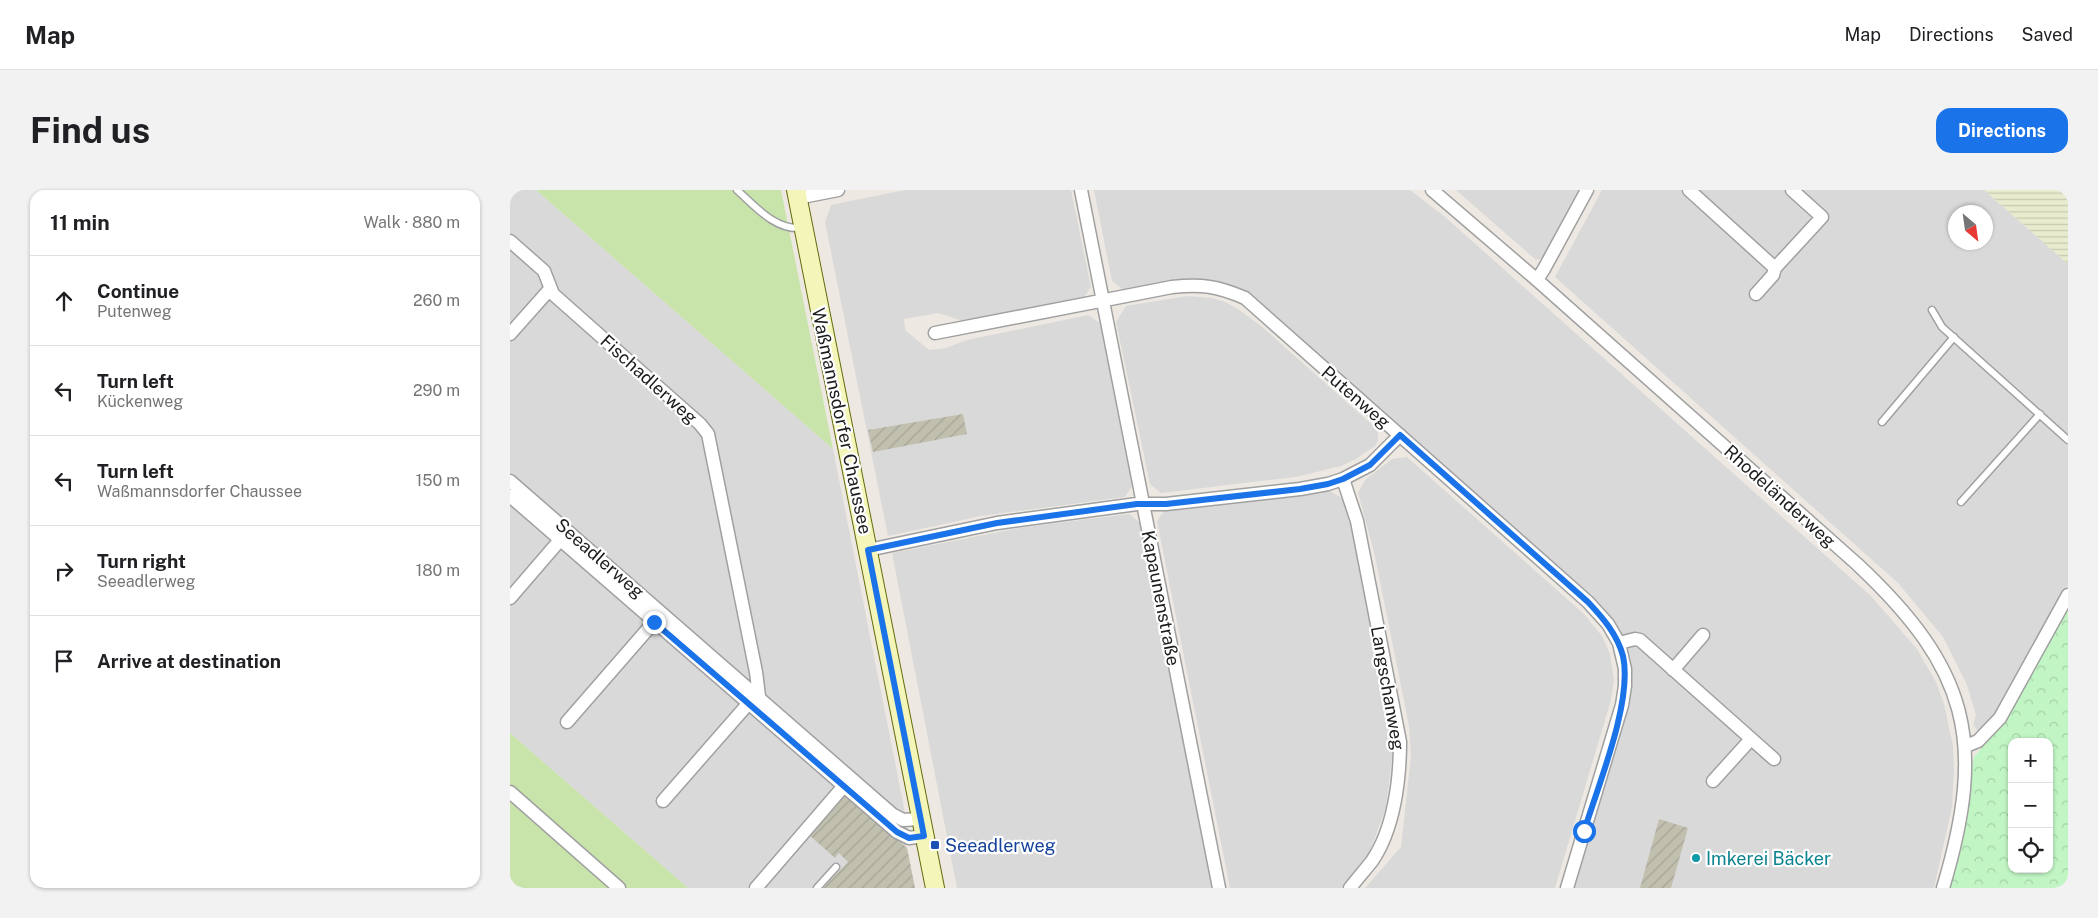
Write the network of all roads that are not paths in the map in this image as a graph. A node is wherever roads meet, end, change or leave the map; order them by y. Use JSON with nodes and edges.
{"nodes":[{"id":1,"x":738,"y":190,"type":"edge"},
{"id":2,"x":838,"y":190,"type":"edge"},
{"id":3,"x":1082,"y":190,"type":"edge"},
{"id":4,"x":1432,"y":190,"type":"edge"},
{"id":5,"x":1588,"y":190,"type":"edge"},
{"id":6,"x":1689,"y":190,"type":"edge"},
{"id":7,"x":1792,"y":190,"type":"edge"},
{"id":8,"x":797,"y":194,"type":"edge"},
{"id":9,"x":802,"y":228,"type":"junction"},
{"id":10,"x":510,"y":241,"type":"edge"},
{"id":11,"x":1775,"y":268,"type":"junction"},
{"id":12,"x":1537,"y":280,"type":"junction"},
{"id":13,"x":550,"y":289,"type":"junction"},
{"id":14,"x":1756,"y":294,"type":"dead end"},
{"id":15,"x":1103,"y":302,"type":"junction"},
{"id":16,"x":1932,"y":310,"type":"dead end"},
{"id":17,"x":935,"y":333,"type":"dead end"},
{"id":18,"x":510,"y":334,"type":"edge"},
{"id":19,"x":1954,"y":338,"type":"junction"},
{"id":20,"x":2040,"y":414,"type":"junction"},
{"id":21,"x":1882,"y":422,"type":"dead end"},
{"id":22,"x":1400,"y":435,"type":"junction"},
{"id":23,"x":2068,"y":440,"type":"edge"},
{"id":24,"x":1343,"y":479,"type":"junction"},
{"id":25,"x":510,"y":481,"type":"edge"},
{"id":26,"x":510,"y":496,"type":"edge"},
{"id":27,"x":1961,"y":502,"type":"dead end"},
{"id":28,"x":1143,"y":504,"type":"junction"},
{"id":29,"x":560,"y":540,"type":"junction"},
{"id":30,"x":868,"y":550,"type":"junction"},
{"id":31,"x":2068,"y":595,"type":"edge"},
{"id":32,"x":510,"y":598,"type":"edge"},
{"id":33,"x":654,"y":622,"type":"junction"},
{"id":34,"x":1703,"y":635,"type":"dead end"},
{"id":35,"x":1618,"y":643,"type":"junction"},
{"id":36,"x":1673,"y":670,"type":"junction"},
{"id":37,"x":759,"y":696,"type":"junction"},
{"id":38,"x":748,"y":704,"type":"junction"},
{"id":39,"x":567,"y":722,"type":"dead end"},
{"id":40,"x":1752,"y":739,"type":"junction"},
{"id":41,"x":1966,"y":746,"type":"junction"},
{"id":42,"x":1774,"y":759,"type":"dead end"},
{"id":43,"x":1713,"y":782,"type":"dead end"},
{"id":44,"x":843,"y":787,"type":"junction"},
{"id":45,"x":510,"y":792,"type":"edge"},
{"id":46,"x":663,"y":801,"type":"dead end"},
{"id":47,"x":920,"y":819,"type":"junction"},
{"id":48,"x":924,"y":836,"type":"junction"},
{"id":49,"x":836,"y":867,"type":"dead end"},
{"id":50,"x":619,"y":888,"type":"edge"},
{"id":51,"x":756,"y":888,"type":"edge"},
{"id":52,"x":817,"y":888,"type":"edge"},
{"id":53,"x":935,"y":888,"type":"edge"},
{"id":54,"x":1218,"y":888,"type":"edge"},
{"id":55,"x":1350,"y":888,"type":"edge"},
{"id":56,"x":1567,"y":888,"type":"edge"},
{"id":57,"x":1944,"y":888,"type":"edge"}],
"edges":[{"from":1,"to":9,"type":"lane"},
{"from":2,"to":8,"type":"street"},
{"from":3,"to":15,"type":"street","name":"Kapaunenstraße"},
{"from":4,"to":12,"type":"street","name":"Rhodeländerweg"},
{"from":5,"to":12,"type":"street"},
{"from":6,"to":11,"type":"street"},
{"from":7,"to":11,"type":"street"},
{"from":8,"to":9,"type":"street","name":"Waßmannsdorfer Chaussee"},
{"from":9,"to":30,"type":"street","name":"Waßmannsdorfer Chaussee"},
{"from":10,"to":13,"type":"street","name":"Fischadlerweg"},
{"from":11,"to":14,"type":"street"},
{"from":12,"to":41,"type":"street","name":"Rhodeländerweg"},
{"from":13,"to":18,"type":"street"},
{"from":13,"to":37,"type":"street","name":"Fischadlerweg"},
{"from":15,"to":17,"type":"street","name":"Putenweg"},
{"from":15,"to":22,"type":"street","name":"Putenweg"},
{"from":15,"to":28,"type":"street","name":"Kapaunenstraße"},
{"from":16,"to":19,"type":"lane"},
{"from":19,"to":20,"type":"lane"},
{"from":19,"to":21,"type":"lane"},
{"from":20,"to":23,"type":"lane"},
{"from":20,"to":27,"type":"lane"},
{"from":22,"to":24,"type":"street"},
{"from":22,"to":35,"type":"street","name":"Putenweg"},
{"from":24,"to":28,"type":"street"},
{"from":24,"to":55,"type":"street","name":"Langschanweg"},
{"from":25,"to":37,"type":"street","name":"Seeadlerweg"},
{"from":26,"to":29,"type":"street","name":"Seeadlerweg"},
{"from":28,"to":30,"type":"street"},
{"from":28,"to":54,"type":"street","name":"Kapaunenstraße"},
{"from":29,"to":32,"type":"street","name":"Seeadlerweg"},
{"from":29,"to":33,"type":"street","name":"Seeadlerweg"},
{"from":30,"to":47,"type":"street","name":"Waßmannsdorfer Chaussee"},
{"from":31,"to":41,"type":"street"},
{"from":33,"to":38,"type":"street","name":"Seeadlerweg"},
{"from":33,"to":39,"type":"street"},
{"from":34,"to":36,"type":"street"},
{"from":35,"to":36,"type":"street"},
{"from":35,"to":56,"type":"street","name":"Putenweg"},
{"from":36,"to":40,"type":"street"},
{"from":37,"to":47,"type":"street","name":"Seeadlerweg"},
{"from":38,"to":44,"type":"street","name":"Seeadlerweg"},
{"from":38,"to":46,"type":"street"},
{"from":40,"to":42,"type":"street"},
{"from":40,"to":43,"type":"street"},
{"from":41,"to":57,"type":"street","name":"Rhodeländerweg"},
{"from":44,"to":48,"type":"street","name":"Seeadlerweg"},
{"from":44,"to":51,"type":"street"},
{"from":45,"to":50,"type":"street"},
{"from":47,"to":48,"type":"street","name":"Waßmannsdorfer Chaussee"},
{"from":48,"to":53,"type":"street","name":"Waßmannsdorfer Chaussee"},
{"from":49,"to":52,"type":"lane"}]}
